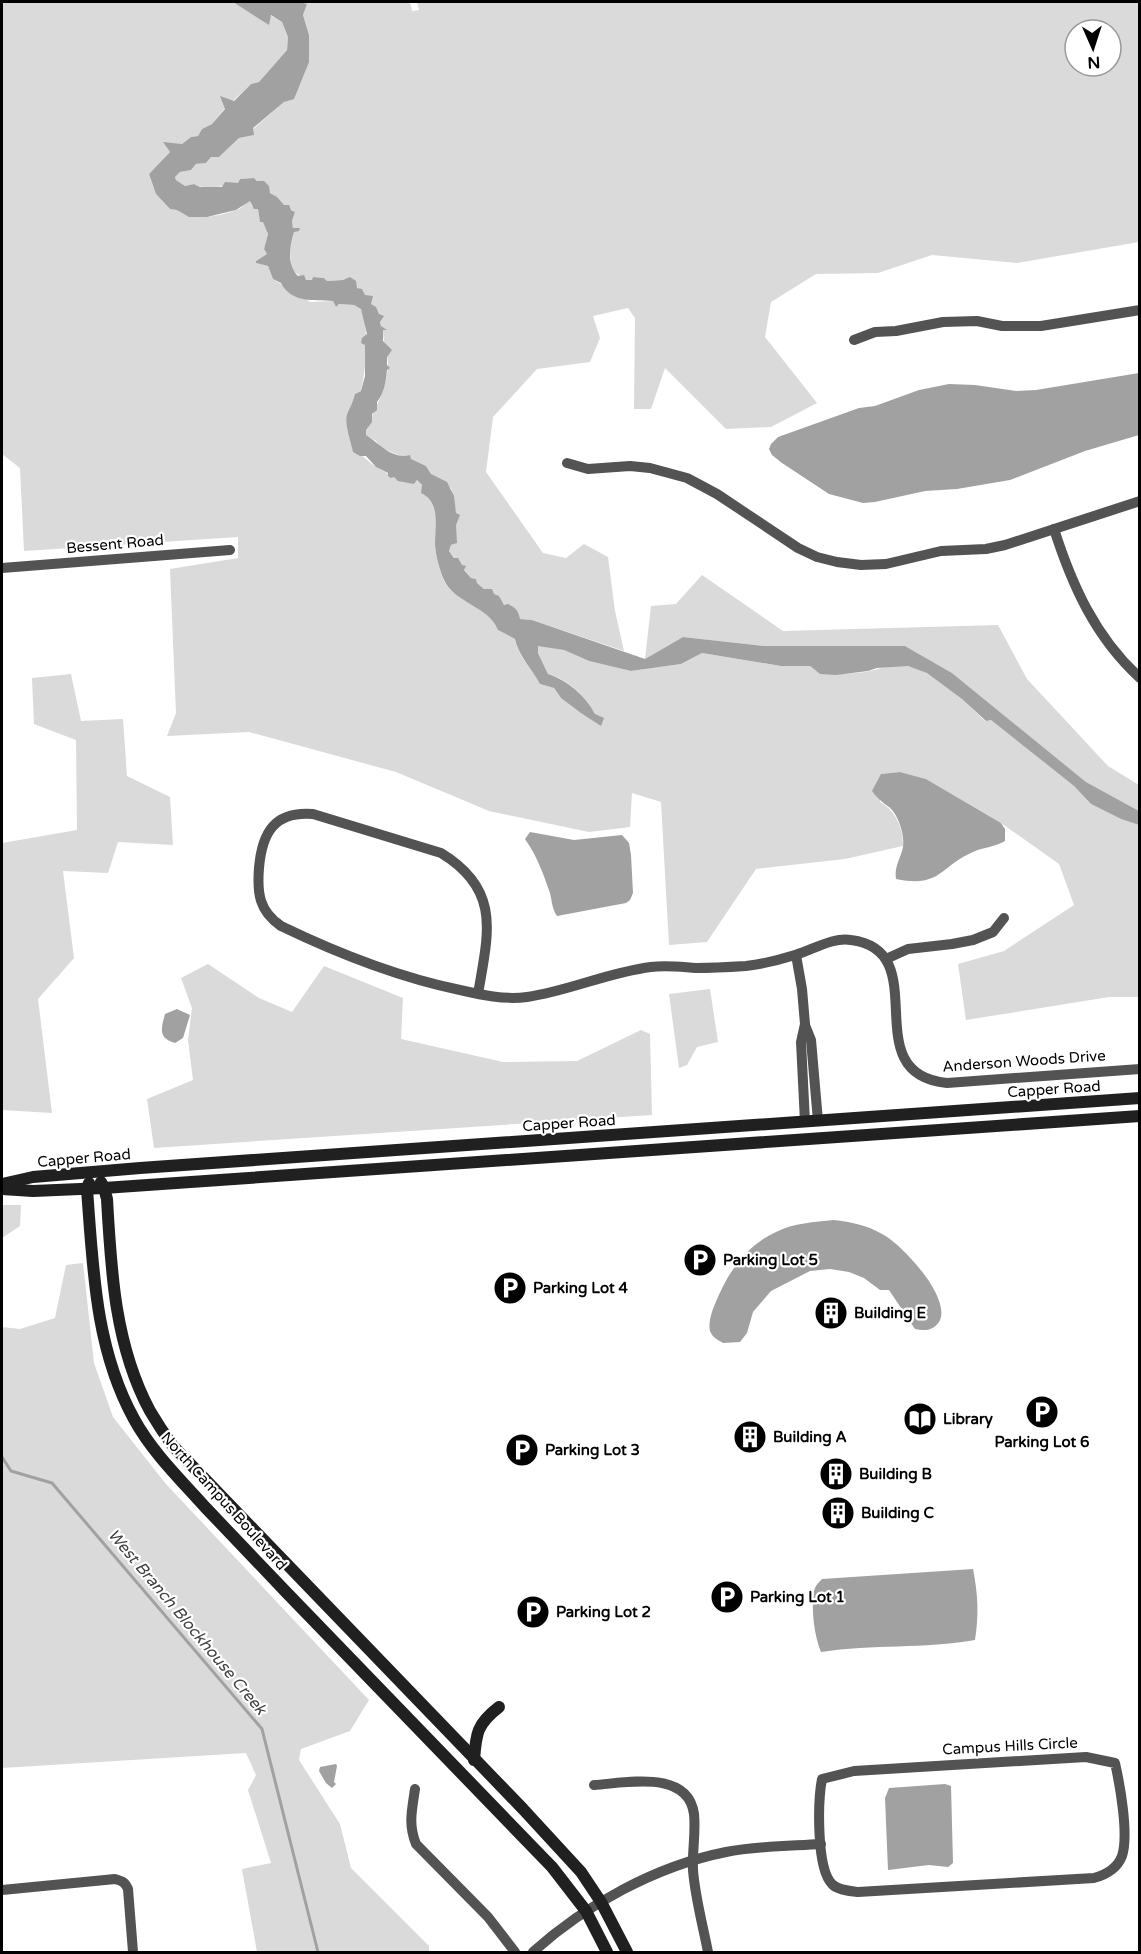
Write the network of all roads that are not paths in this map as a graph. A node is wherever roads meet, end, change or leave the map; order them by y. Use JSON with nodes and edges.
{"nodes":[{"id":1,"x":1140,"y":310,"type":"edge"},
{"id":2,"x":854,"y":340,"type":"dead end"},
{"id":3,"x":567,"y":463,"type":"dead end"},
{"id":4,"x":1140,"y":501,"type":"edge"},
{"id":5,"x":1054,"y":529,"type":"junction"},
{"id":6,"x":230,"y":550,"type":"dead end"},
{"id":7,"x":2,"y":568,"type":"edge"},
{"id":8,"x":1140,"y":678,"type":"edge"},
{"id":9,"x":1004,"y":918,"type":"dead end"},
{"id":10,"x":796,"y":955,"type":"junction"},
{"id":11,"x":886,"y":959,"type":"junction"},
{"id":12,"x":478,"y":994,"type":"junction"},
{"id":13,"x":805,"y":1024,"type":"junction"},
{"id":14,"x":1140,"y":1069,"type":"edge"},
{"id":15,"x":802,"y":1080,"type":"junction"},
{"id":16,"x":815,"y":1080,"type":"junction"},
{"id":17,"x":1140,"y":1098,"type":"edge"},
{"id":18,"x":1140,"y":1116,"type":"edge"},
{"id":19,"x":812,"y":1121,"type":"junction"},
{"id":20,"x":93,"y":1172,"type":"junction"},
{"id":21,"x":2,"y":1184,"type":"edge"},
{"id":22,"x":104,"y":1188,"type":"junction"},
{"id":23,"x":2,"y":1189,"type":"edge"},
{"id":24,"x":87,"y":1189,"type":"junction"},
{"id":25,"x":140,"y":1390,"type":"junction"},
{"id":26,"x":124,"y":1395,"type":"junction"},
{"id":27,"x":274,"y":1552,"type":"junction"},
{"id":28,"x":261,"y":1566,"type":"junction"},
{"id":29,"x":499,"y":1707,"type":"dead end"},
{"id":30,"x":474,"y":1760,"type":"junction"},
{"id":31,"x":594,"y":1785,"type":"dead end"},
{"id":32,"x":415,"y":1789,"type":"dead end"},
{"id":33,"x":821,"y":1844,"type":"junction"},
{"id":34,"x":693,"y":1860,"type":"junction"},
{"id":35,"x":2,"y":1890,"type":"edge"},
{"id":36,"x":602,"y":1902,"type":"junction"},
{"id":37,"x":586,"y":1911,"type":"junction"},
{"id":38,"x":133,"y":1953,"type":"edge"},
{"id":39,"x":515,"y":1953,"type":"edge"},
{"id":40,"x":533,"y":1953,"type":"edge"},
{"id":41,"x":608,"y":1953,"type":"edge"},
{"id":42,"x":627,"y":1953,"type":"edge"},
{"id":43,"x":708,"y":1953,"type":"edge"}],
"edges":[{"from":1,"to":2,"type":"street"},
{"from":3,"to":5,"type":"street"},
{"from":4,"to":5,"type":"street"},
{"from":5,"to":8,"type":"street"},
{"from":6,"to":7,"type":"street","name":"Bessent Road"},
{"from":9,"to":11,"type":"street"},
{"from":10,"to":11,"type":"street"},
{"from":10,"to":12,"type":"street"},
{"from":10,"to":13,"type":"street"},
{"from":11,"to":14,"type":"street","name":"Anderson Woods Drive"},
{"from":12,"to":12,"type":"street"},
{"from":13,"to":15,"type":"street"},
{"from":13,"to":16,"type":"street"},
{"from":15,"to":16,"type":"street"},
{"from":15,"to":19,"type":"street"},
{"from":16,"to":19,"type":"street"},
{"from":17,"to":19,"type":"street","name":"Capper Road"},
{"from":18,"to":22,"type":"street","name":"Capper Road"},
{"from":19,"to":20,"type":"street","name":"Capper Road"},
{"from":20,"to":21,"type":"street","name":"Capper Road"},
{"from":20,"to":22,"type":"street","name":"North Campus Boulevard"},
{"from":20,"to":24,"type":"street","name":"North Campus Boulevard"},
{"from":22,"to":24,"type":"street","name":"Capper Road"},
{"from":22,"to":25,"type":"street","name":"North Campus Boulevard"},
{"from":23,"to":24,"type":"street","name":"Capper Road"},
{"from":24,"to":26,"type":"street","name":"North Campus Boulevard"},
{"from":25,"to":26,"type":"street"},
{"from":25,"to":27,"type":"street","name":"North Campus Boulevard"},
{"from":26,"to":28,"type":"street","name":"North Campus Boulevard"},
{"from":27,"to":28,"type":"street"},
{"from":27,"to":30,"type":"street","name":"North Campus Boulevard"},
{"from":28,"to":37,"type":"street","name":"North Campus Boulevard"},
{"from":29,"to":30,"type":"street"},
{"from":30,"to":36,"type":"street","name":"North Campus Boulevard"},
{"from":31,"to":34,"type":"street"},
{"from":32,"to":39,"type":"street"},
{"from":33,"to":33,"type":"street","name":"Campus Hills Circle"},
{"from":33,"to":34,"type":"street"},
{"from":34,"to":36,"type":"street"},
{"from":34,"to":43,"type":"street"},
{"from":35,"to":38,"type":"street"},
{"from":36,"to":37,"type":"street"},
{"from":36,"to":42,"type":"street","name":"North Campus Boulevard"},
{"from":37,"to":40,"type":"street"},
{"from":37,"to":41,"type":"street","name":"North Campus Boulevard"}]}
